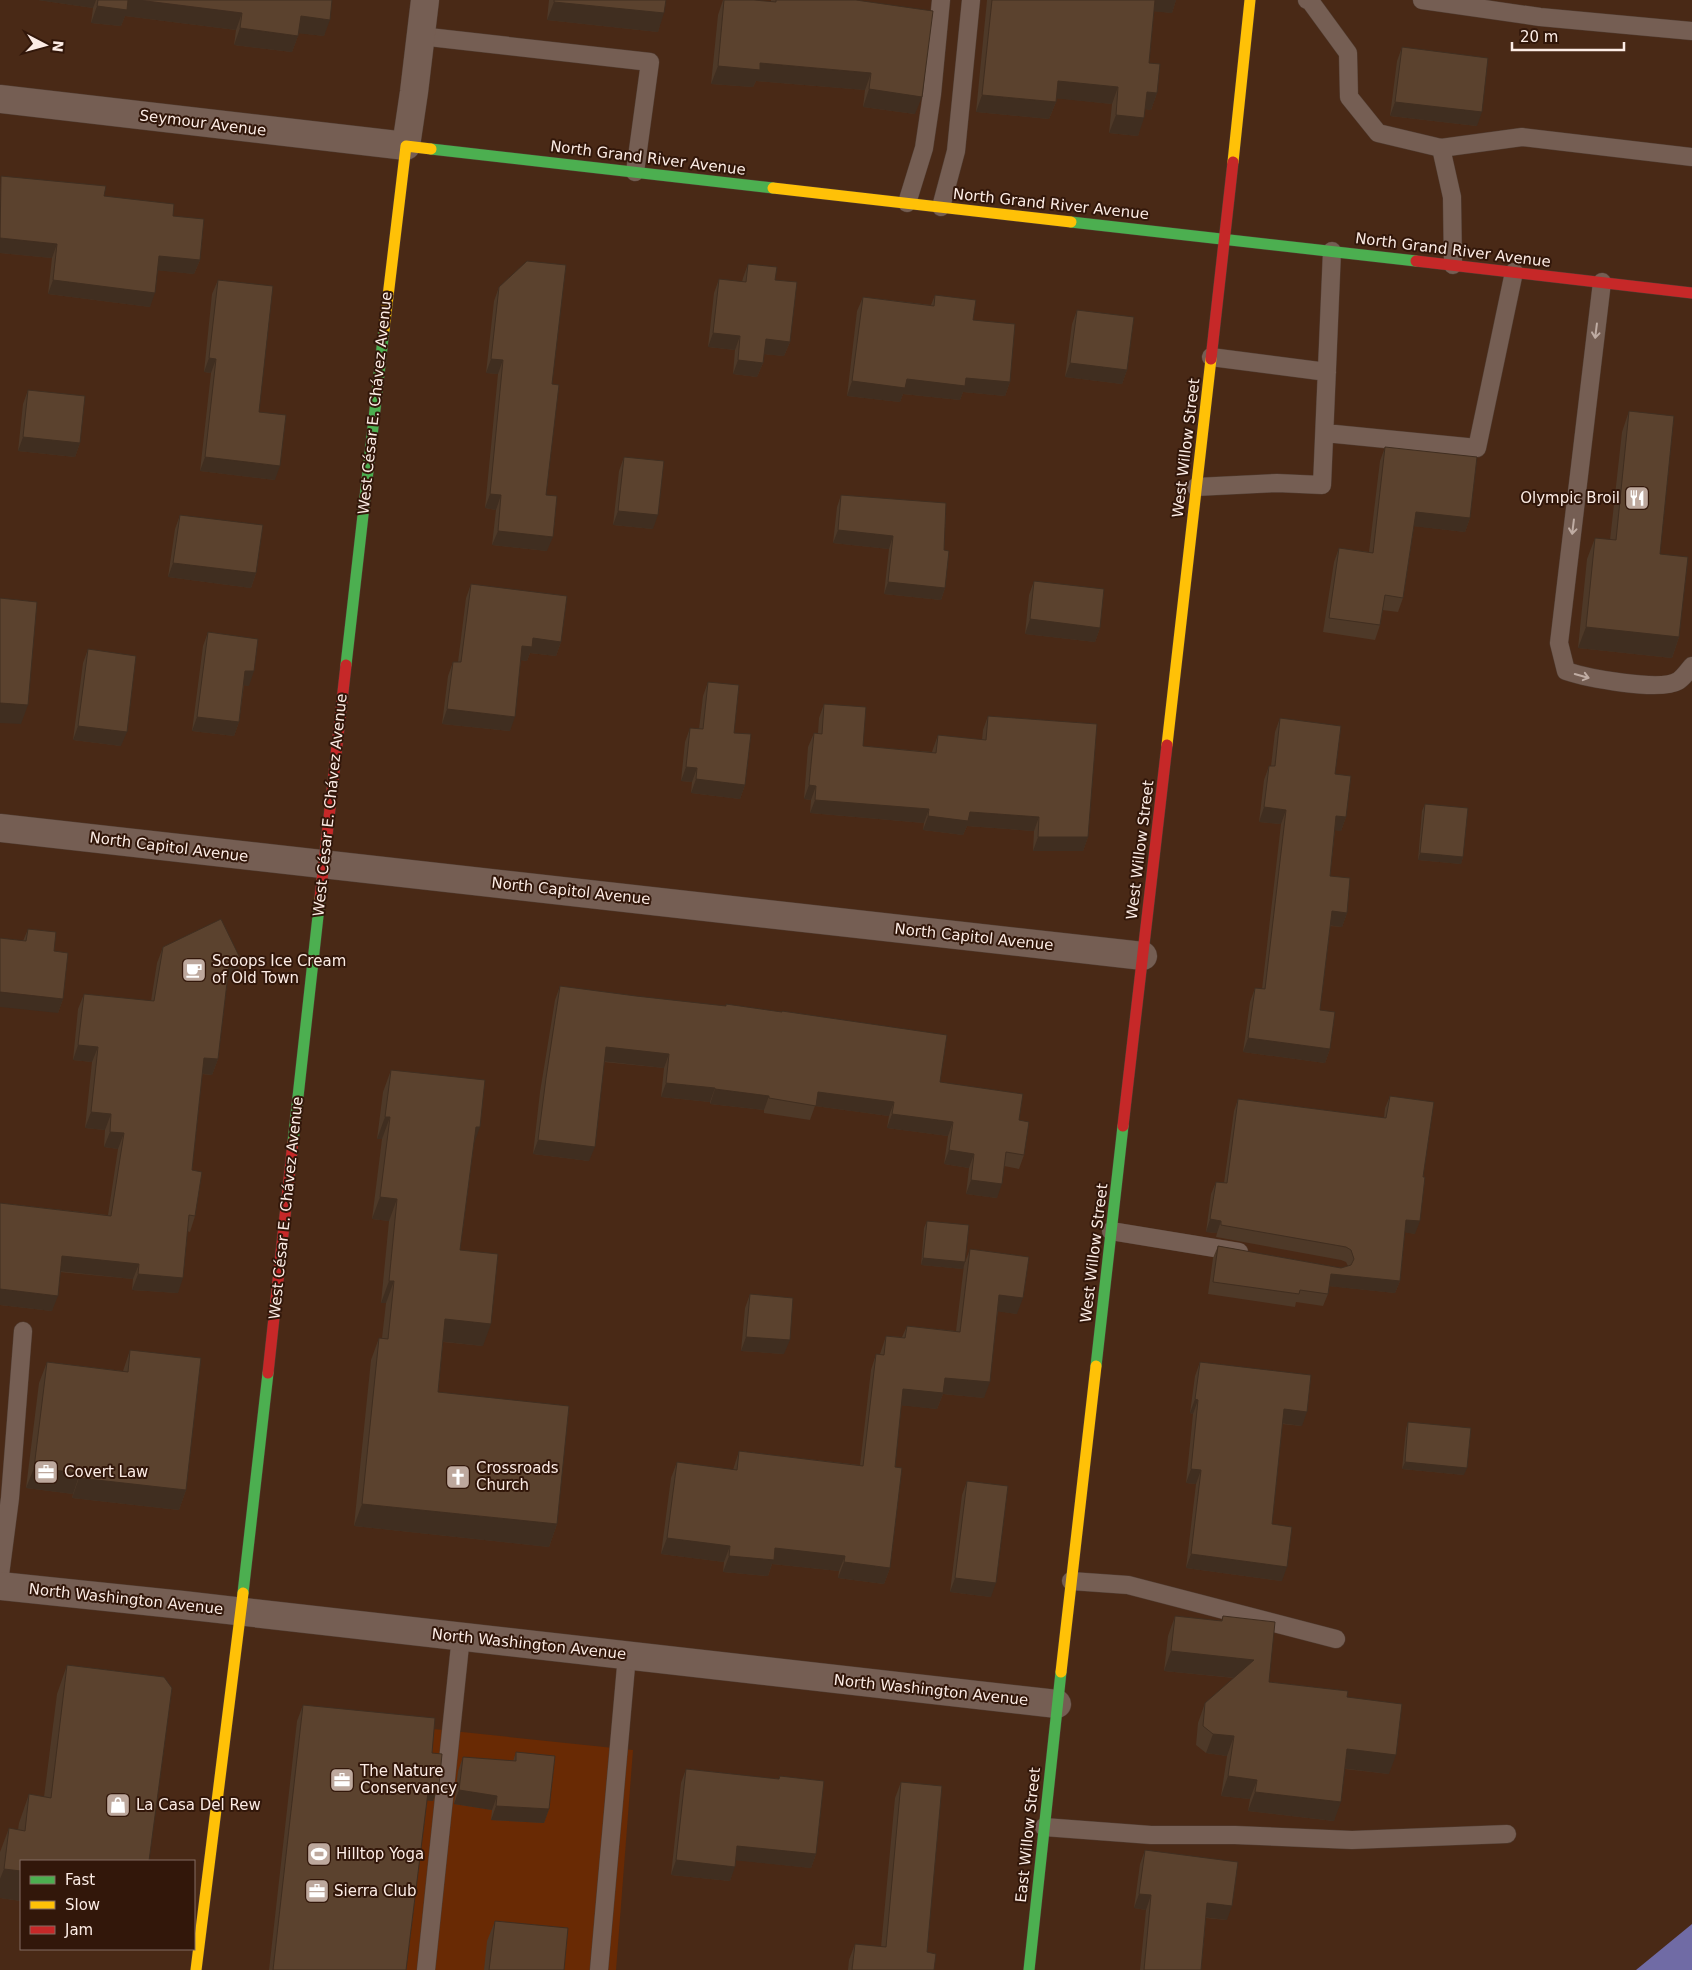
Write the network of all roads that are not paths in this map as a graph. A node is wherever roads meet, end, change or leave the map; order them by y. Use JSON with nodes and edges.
{"nodes":[{"id":1,"x":425,"y":0,"type":"edge"},
{"id":2,"x":941,"y":0,"type":"edge"},
{"id":3,"x":971,"y":0,"type":"edge"},
{"id":4,"x":1250,"y":0,"type":"edge"},
{"id":5,"x":1309,"y":0,"type":"edge"},
{"id":6,"x":1422,"y":0,"type":"edge"},
{"id":7,"x":1692,"y":31,"type":"edge"},
{"id":8,"x":420,"y":36,"type":"junction"},
{"id":9,"x":0,"y":99,"type":"edge"},
{"id":10,"x":406,"y":146,"type":"junction"},
{"id":11,"x":1441,"y":148,"type":"junction"},
{"id":12,"x":1692,"y":157,"type":"edge"},
{"id":13,"x":635,"y":172,"type":"junction"},
{"id":14,"x":907,"y":203,"type":"junction"},
{"id":15,"x":941,"y":207,"type":"junction"},
{"id":16,"x":1225,"y":239,"type":"junction"},
{"id":17,"x":1332,"y":251,"type":"junction"},
{"id":18,"x":1453,"y":265,"type":"junction"},
{"id":19,"x":1514,"y":272,"type":"junction"},
{"id":20,"x":1602,"y":282,"type":"junction"},
{"id":21,"x":1692,"y":293,"type":"edge"},
{"id":22,"x":1212,"y":357,"type":"junction"},
{"id":23,"x":1327,"y":372,"type":"junction"},
{"id":24,"x":1325,"y":433,"type":"junction"},
{"id":25,"x":1196,"y":487,"type":"junction"},
{"id":26,"x":1692,"y":666,"type":"edge"},
{"id":27,"x":0,"y":828,"type":"edge"},
{"id":28,"x":324,"y":864,"type":"junction"},
{"id":29,"x":1143,"y":956,"type":"junction"},
{"id":30,"x":1111,"y":1231,"type":"junction"},
{"id":31,"x":1255,"y":1254,"type":"edge"},
{"id":32,"x":23,"y":1331,"type":"dead end"},
{"id":33,"x":0,"y":1575,"type":"edge"},
{"id":34,"x":1071,"y":1581,"type":"junction"},
{"id":35,"x":0,"y":1586,"type":"edge"},
{"id":36,"x":241,"y":1611,"type":"junction"},
{"id":37,"x":461,"y":1636,"type":"junction"},
{"id":38,"x":1336,"y":1639,"type":"dead end"},
{"id":39,"x":627,"y":1655,"type":"junction"},
{"id":40,"x":1057,"y":1704,"type":"junction"},
{"id":41,"x":1044,"y":1827,"type":"junction"},
{"id":42,"x":1507,"y":1834,"type":"dead end"},
{"id":43,"x":196,"y":1970,"type":"edge"},
{"id":44,"x":426,"y":1970,"type":"edge"},
{"id":45,"x":599,"y":1970,"type":"edge"},
{"id":46,"x":1029,"y":1970,"type":"edge"}],
"edges":[{"from":1,"to":8,"type":"street","name":"West César E. Chávez Avenue"},
{"from":2,"to":14,"type":"lane"},
{"from":3,"to":15,"type":"lane"},
{"from":4,"to":16,"type":"street","name":"West Willow Street"},
{"from":5,"to":11,"type":"lane"},
{"from":6,"to":7,"type":"lane"},
{"from":8,"to":10,"type":"street","name":"West César E. Chávez Avenue"},
{"from":8,"to":13,"type":"lane"},
{"from":9,"to":10,"type":"street","name":"Seymour Avenue"},
{"from":10,"to":13,"type":"street","name":"North Grand River Avenue"},
{"from":10,"to":28,"type":"street","name":"West César E. Chávez Avenue"},
{"from":11,"to":12,"type":"lane"},
{"from":11,"to":18,"type":"lane"},
{"from":13,"to":14,"type":"street","name":"North Grand River Avenue"},
{"from":14,"to":15,"type":"street","name":"North Grand River Avenue"},
{"from":15,"to":16,"type":"street","name":"North Grand River Avenue"},
{"from":16,"to":17,"type":"street","name":"North Grand River Avenue"},
{"from":16,"to":22,"type":"street","name":"West Willow Street"},
{"from":17,"to":18,"type":"street","name":"North Grand River Avenue"},
{"from":17,"to":23,"type":"lane"},
{"from":18,"to":19,"type":"street","name":"North Grand River Avenue"},
{"from":19,"to":20,"type":"street","name":"North Grand River Avenue"},
{"from":19,"to":24,"type":"lane"},
{"from":20,"to":21,"type":"street","name":"North Grand River Avenue"},
{"from":20,"to":26,"type":"lane","one_way":true},
{"from":22,"to":23,"type":"lane"},
{"from":22,"to":25,"type":"street","name":"West Willow Street"},
{"from":23,"to":24,"type":"lane"},
{"from":24,"to":25,"type":"lane"},
{"from":25,"to":29,"type":"street","name":"West Willow Street"},
{"from":27,"to":28,"type":"street","name":"North Capitol Avenue"},
{"from":28,"to":29,"type":"street","name":"North Capitol Avenue"},
{"from":28,"to":36,"type":"street","name":"West César E. Chávez Avenue"},
{"from":29,"to":30,"type":"street","name":"West Willow Street"},
{"from":30,"to":31,"type":"lane"},
{"from":30,"to":34,"type":"street","name":"West Willow Street"},
{"from":32,"to":33,"type":"lane"},
{"from":34,"to":38,"type":"lane"},
{"from":34,"to":40,"type":"street","name":"West Willow Street"},
{"from":35,"to":36,"type":"street","name":"North Washington Avenue"},
{"from":36,"to":37,"type":"street","name":"North Washington Avenue"},
{"from":36,"to":43,"type":"street","name":"West César E. Chávez Avenue"},
{"from":37,"to":39,"type":"street","name":"North Washington Avenue"},
{"from":37,"to":44,"type":"lane"},
{"from":39,"to":40,"type":"street","name":"North Washington Avenue"},
{"from":39,"to":45,"type":"lane"},
{"from":40,"to":41,"type":"street","name":"East Willow Street"},
{"from":41,"to":42,"type":"lane"},
{"from":41,"to":46,"type":"street","name":"East Willow Street"}]}
